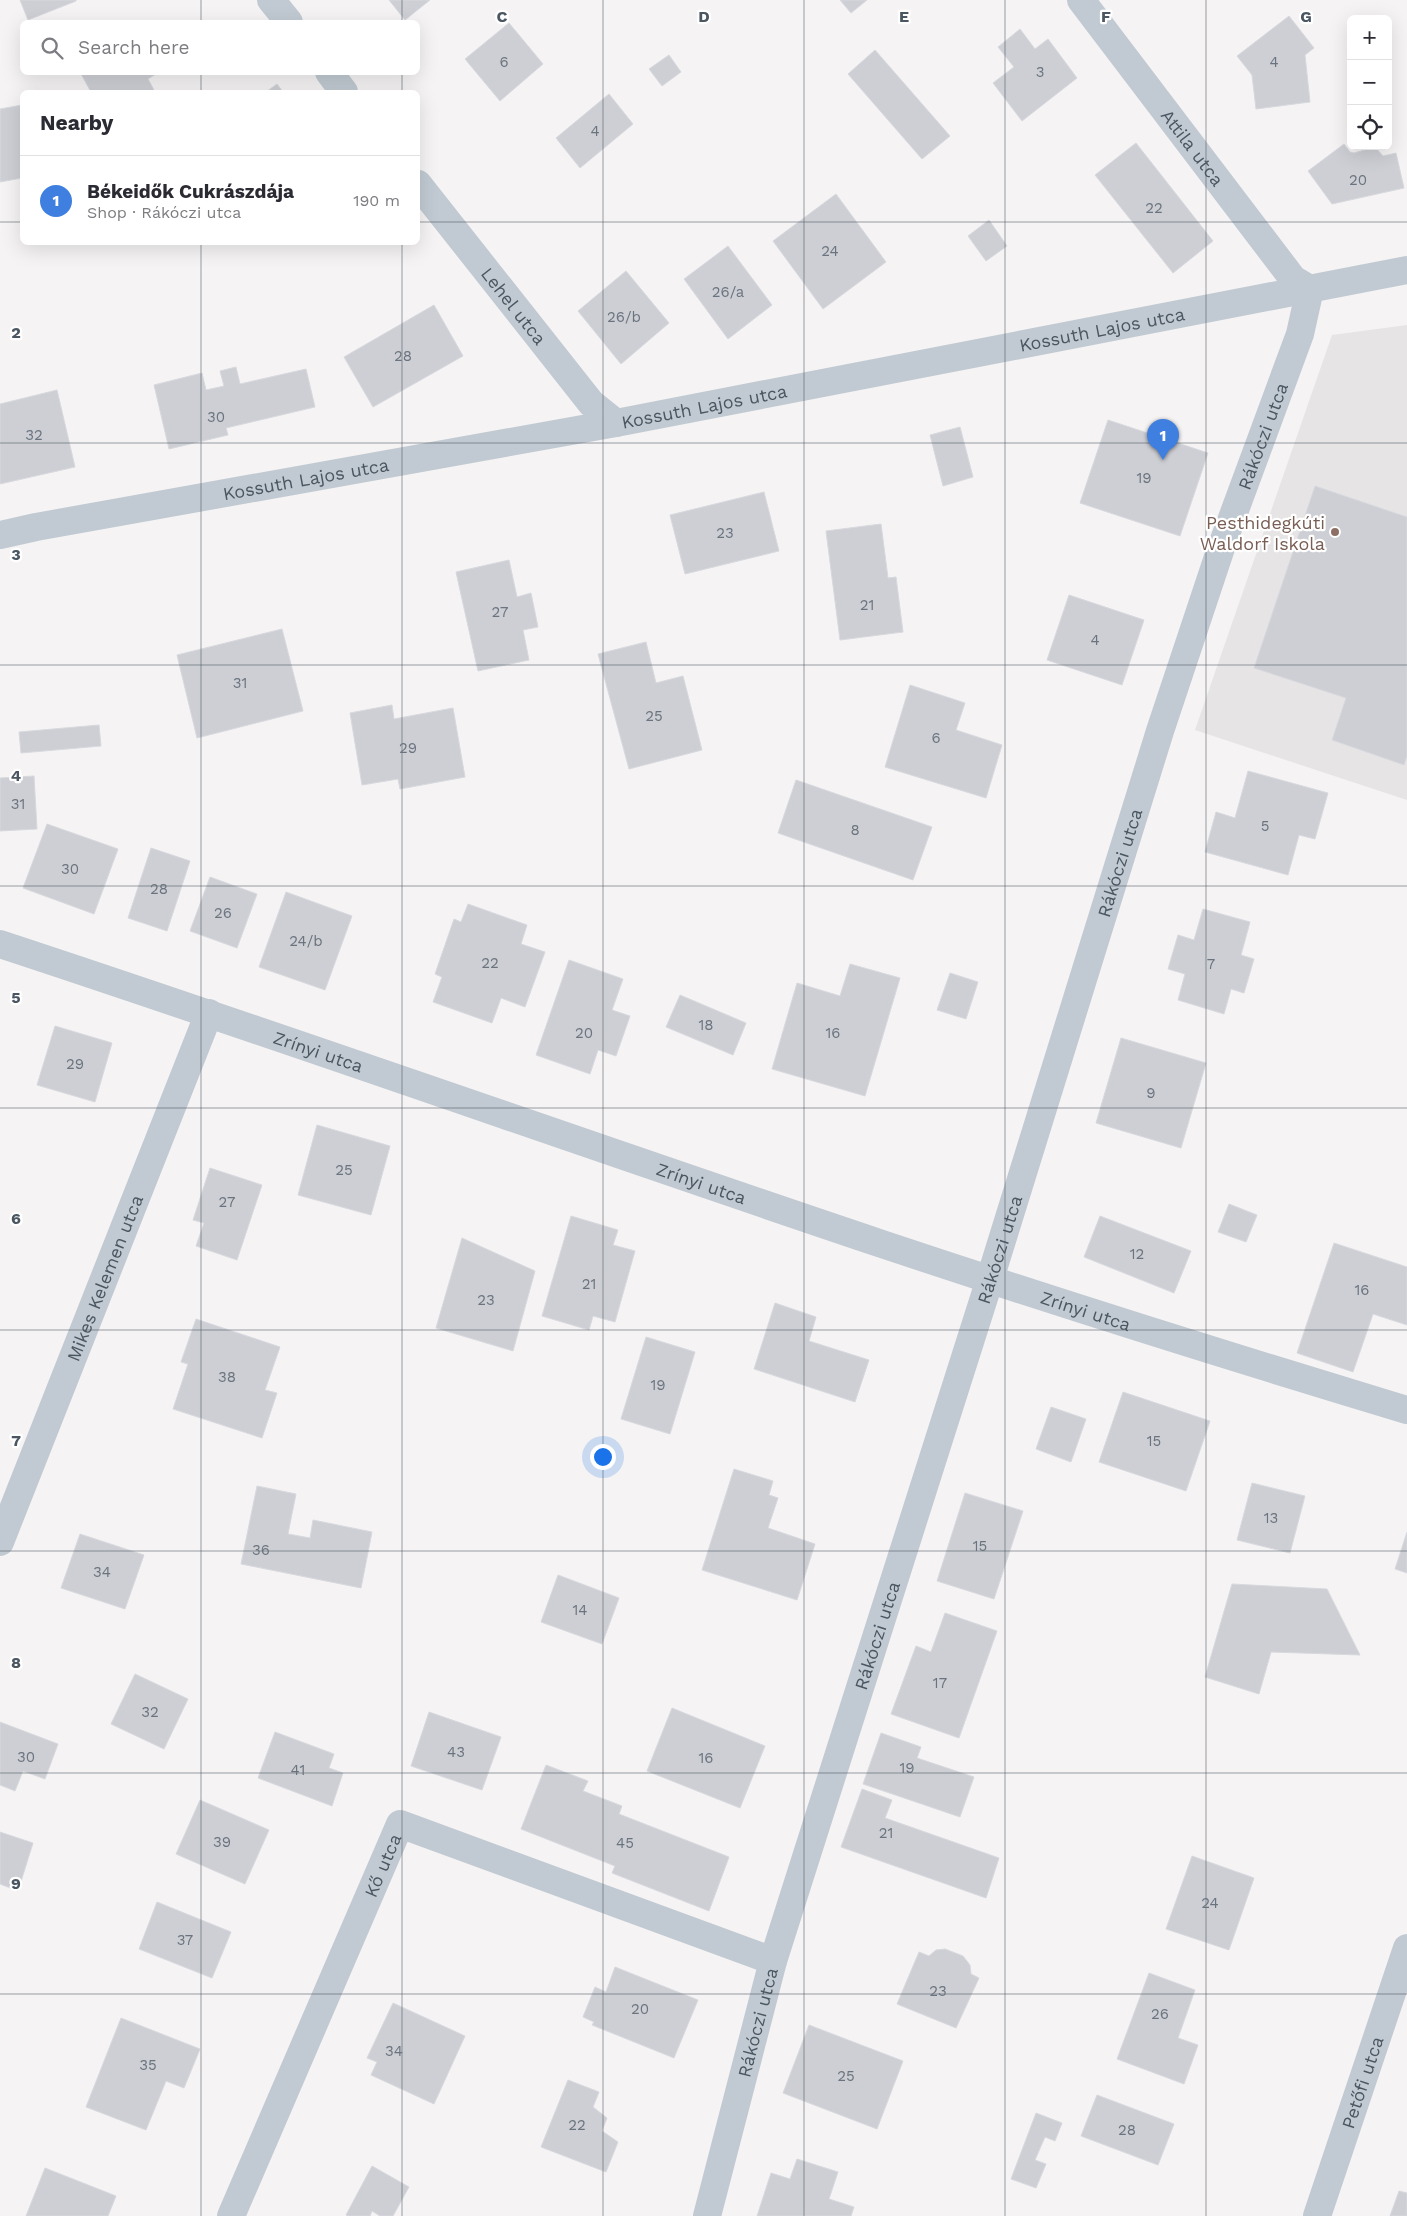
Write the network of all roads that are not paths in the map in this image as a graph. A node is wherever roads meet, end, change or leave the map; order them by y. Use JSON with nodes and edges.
{"nodes":[{"id":1,"x":271,"y":0,"type":"edge"},
{"id":2,"x":1082,"y":0,"type":"edge"},
{"id":3,"x":287,"y":20,"type":"edge"},
{"id":4,"x":331,"y":75,"type":"edge"},
{"id":5,"x":342,"y":90,"type":"edge"},
{"id":6,"x":420,"y":187,"type":"edge"},
{"id":7,"x":1407,"y":270,"type":"edge"},
{"id":8,"x":1310,"y":289,"type":"junction"},
{"id":9,"x":616,"y":423,"type":"junction"},
{"id":10,"x":0,"y":535,"type":"edge"},
{"id":11,"x":0,"y":944,"type":"edge"},
{"id":12,"x":209,"y":1013,"type":"junction"},
{"id":13,"x":990,"y":1279,"type":"junction"},
{"id":14,"x":1407,"y":1410,"type":"edge"},
{"id":15,"x":0,"y":1542,"type":"edge"},
{"id":16,"x":1407,"y":1948,"type":"edge"},
{"id":17,"x":773,"y":1961,"type":"junction"},
{"id":18,"x":231,"y":2216,"type":"edge"},
{"id":19,"x":708,"y":2216,"type":"edge"},
{"id":20,"x":1317,"y":2216,"type":"edge"}],
"edges":[{"from":1,"to":3,"type":"street"},
{"from":2,"to":8,"type":"street","name":"Attila utca"},
{"from":4,"to":5,"type":"street"},
{"from":6,"to":9,"type":"street","name":"Lehel utca"},
{"from":7,"to":8,"type":"street","name":"Kossuth Lajos utca"},
{"from":8,"to":9,"type":"street","name":"Kossuth Lajos utca"},
{"from":8,"to":13,"type":"street","name":"Rákóczi utca"},
{"from":9,"to":10,"type":"street","name":"Kossuth Lajos utca"},
{"from":11,"to":12,"type":"street","name":"Zrínyi utca"},
{"from":12,"to":13,"type":"street","name":"Zrínyi utca"},
{"from":12,"to":15,"type":"street","name":"Mikes Kelemen utca"},
{"from":13,"to":14,"type":"street","name":"Zrínyi utca"},
{"from":13,"to":17,"type":"street","name":"Rákóczi utca"},
{"from":16,"to":20,"type":"street","name":"Petőfi utca"},
{"from":17,"to":18,"type":"street","name":"Kő utca"},
{"from":17,"to":19,"type":"street","name":"Rákóczi utca"}]}
